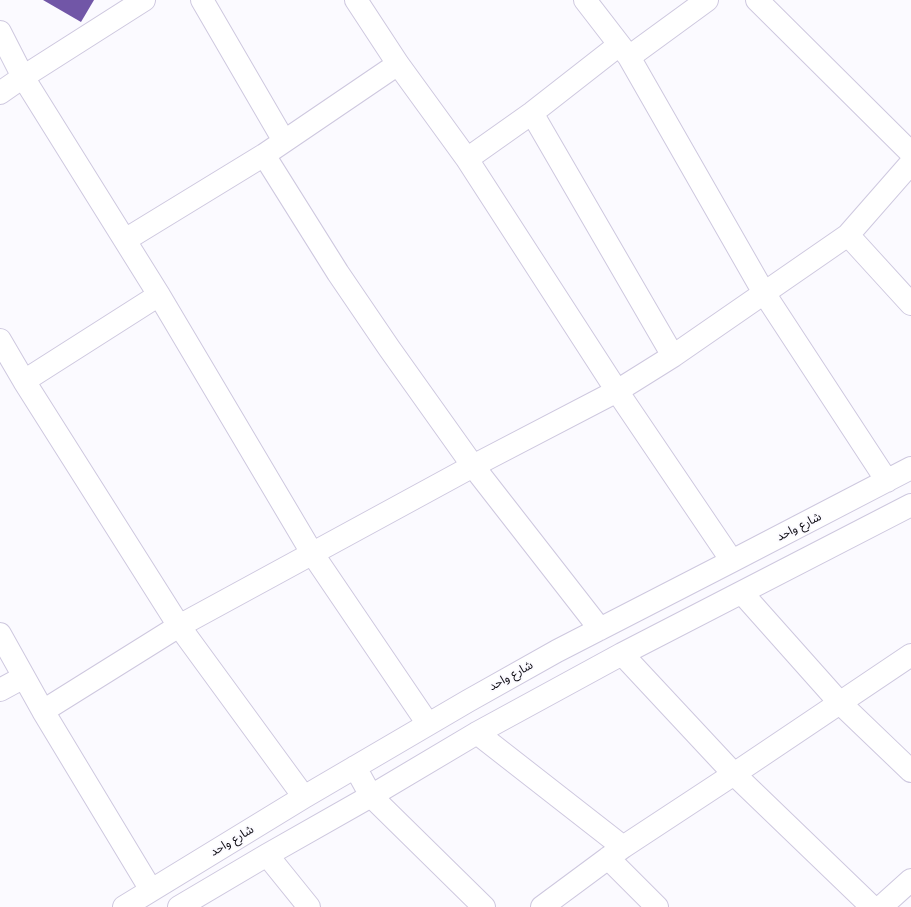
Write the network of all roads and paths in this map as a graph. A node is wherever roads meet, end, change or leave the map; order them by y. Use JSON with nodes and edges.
{"nodes":[{"id":1,"x":144,"y":0,"type":"edge"},
{"id":2,"x":202,"y":0,"type":"edge"},
{"id":3,"x":585,"y":0,"type":"edge"},
{"id":4,"x":707,"y":0,"type":"edge"},
{"id":5,"x":757,"y":0,"type":"edge"},
{"id":6,"x":362,"y":2,"type":"edge"},
{"id":7,"x":0,"y":32,"type":"edge"},
{"id":8,"x":624,"y":51,"type":"junction"},
{"id":9,"x":398,"y":64,"type":"junction"},
{"id":10,"x":23,"y":77,"type":"junction"},
{"id":11,"x":0,"y":93,"type":"edge"},
{"id":12,"x":532,"y":113,"type":"junction"},
{"id":13,"x":284,"y":141,"type":"junction"},
{"id":14,"x":911,"y":154,"type":"edge"},
{"id":15,"x":264,"y":155,"type":"junction"},
{"id":16,"x":467,"y":159,"type":"junction"},
{"id":17,"x":911,"y":163,"type":"edge"},
{"id":18,"x":848,"y":234,"type":"junction"},
{"id":19,"x":125,"y":240,"type":"junction"},
{"id":20,"x":764,"y":293,"type":"junction"},
{"id":21,"x":159,"y":295,"type":"junction"},
{"id":22,"x":911,"y":304,"type":"edge"},
{"id":23,"x":0,"y":340,"type":"edge"},
{"id":24,"x":673,"y":356,"type":"junction"},
{"id":25,"x":24,"y":380,"type":"junction"},
{"id":26,"x":617,"y":391,"type":"junction"},
{"id":27,"x":473,"y":466,"type":"junction"},
{"id":28,"x":911,"y":468,"type":"edge"},
{"id":29,"x":887,"y":481,"type":"junction"},
{"id":30,"x":909,"y":510,"type":"edge"},
{"id":31,"x":312,"y":553,"type":"junction"},
{"id":32,"x":732,"y":561,"type":"junction"},
{"id":33,"x":742,"y":593,"type":"junction"},
{"id":34,"x":178,"y":626,"type":"junction"},
{"id":35,"x":600,"y":629,"type":"junction"},
{"id":36,"x":0,"y":634,"type":"edge"},
{"id":37,"x":622,"y":654,"type":"junction"},
{"id":38,"x":911,"y":655,"type":"edge"},
{"id":39,"x":24,"y":677,"type":"junction"},
{"id":40,"x":0,"y":690,"type":"edge"},
{"id":41,"x":840,"y":703,"type":"junction"},
{"id":42,"x":43,"y":711,"type":"junction"},
{"id":43,"x":428,"y":724,"type":"junction"},
{"id":44,"x":477,"y":733,"type":"junction"},
{"id":45,"x":355,"y":767,"type":"junction"},
{"id":46,"x":911,"y":771,"type":"edge"},
{"id":47,"x":734,"y":774,"type":"junction"},
{"id":48,"x":370,"y":796,"type":"junction"},
{"id":49,"x":304,"y":798,"type":"junction"},
{"id":50,"x":616,"y":852,"type":"junction"},
{"id":51,"x":268,"y":855,"type":"junction"},
{"id":52,"x":911,"y":880,"type":"edge"},
{"id":53,"x":151,"y":890,"type":"junction"},
{"id":54,"x":124,"y":907,"type":"edge"},
{"id":55,"x":179,"y":907,"type":"edge"},
{"id":56,"x":309,"y":907,"type":"edge"},
{"id":57,"x":484,"y":907,"type":"edge"},
{"id":58,"x":542,"y":907,"type":"edge"},
{"id":59,"x":657,"y":907,"type":"edge"},
{"id":60,"x":872,"y":907,"type":"edge"},
{"id":61,"x":881,"y":907,"type":"edge"}],
"edges":[{"from":1,"to":10,"type":"street"},
{"from":2,"to":13,"type":"street"},
{"from":3,"to":8,"type":"street"},
{"from":4,"to":8,"type":"street"},
{"from":5,"to":14,"type":"street"},
{"from":6,"to":9,"type":"street"},
{"from":7,"to":10,"type":"street"},
{"from":8,"to":12,"type":"street"},
{"from":8,"to":20,"type":"street"},
{"from":9,"to":13,"type":"street"},
{"from":9,"to":16,"type":"street"},
{"from":10,"to":11,"type":"street"},
{"from":10,"to":19,"type":"street"},
{"from":12,"to":16,"type":"street"},
{"from":12,"to":24,"type":"street"},
{"from":13,"to":15,"type":"street"},
{"from":15,"to":19,"type":"street"},
{"from":15,"to":27,"type":"street"},
{"from":16,"to":26,"type":"street"},
{"from":17,"to":18,"type":"street"},
{"from":18,"to":20,"type":"street"},
{"from":18,"to":22,"type":"street"},
{"from":19,"to":21,"type":"street"},
{"from":20,"to":24,"type":"street"},
{"from":20,"to":29,"type":"street"},
{"from":21,"to":25,"type":"street"},
{"from":21,"to":31,"type":"street"},
{"from":23,"to":25,"type":"street"},
{"from":24,"to":26,"type":"street"},
{"from":25,"to":34,"type":"street"},
{"from":26,"to":27,"type":"street"},
{"from":26,"to":32,"type":"street"},
{"from":27,"to":31,"type":"street"},
{"from":27,"to":35,"type":"street"},
{"from":28,"to":29,"type":"street","name":"شارع واحد"},
{"from":29,"to":32,"type":"street","name":"شارع واحد"},
{"from":30,"to":33,"type":"street"},
{"from":31,"to":34,"type":"street"},
{"from":31,"to":43,"type":"street"},
{"from":32,"to":35,"type":"street","name":"شارع واحد"},
{"from":33,"to":37,"type":"street"},
{"from":33,"to":41,"type":"street"},
{"from":34,"to":42,"type":"street"},
{"from":34,"to":49,"type":"street"},
{"from":35,"to":43,"type":"street","name":"شارع واحد"},
{"from":36,"to":39,"type":"street"},
{"from":37,"to":44,"type":"street"},
{"from":37,"to":47,"type":"street"},
{"from":38,"to":41,"type":"street"},
{"from":39,"to":40,"type":"street"},
{"from":39,"to":42,"type":"street"},
{"from":41,"to":46,"type":"street"},
{"from":41,"to":47,"type":"street"},
{"from":42,"to":53,"type":"street"},
{"from":43,"to":45,"type":"street","name":"شارع واحد"},
{"from":44,"to":48,"type":"street"},
{"from":44,"to":50,"type":"street"},
{"from":45,"to":48,"type":"street"},
{"from":45,"to":49,"type":"street","name":"شارع واحد"},
{"from":47,"to":50,"type":"street"},
{"from":47,"to":60,"type":"street"},
{"from":48,"to":51,"type":"street"},
{"from":48,"to":57,"type":"street"},
{"from":49,"to":53,"type":"street","name":"شارع واحد"},
{"from":50,"to":58,"type":"street"},
{"from":50,"to":59,"type":"street"},
{"from":51,"to":55,"type":"street"},
{"from":51,"to":56,"type":"street"},
{"from":52,"to":61,"type":"street"},
{"from":53,"to":54,"type":"street","name":"شارع واحد"}]}
